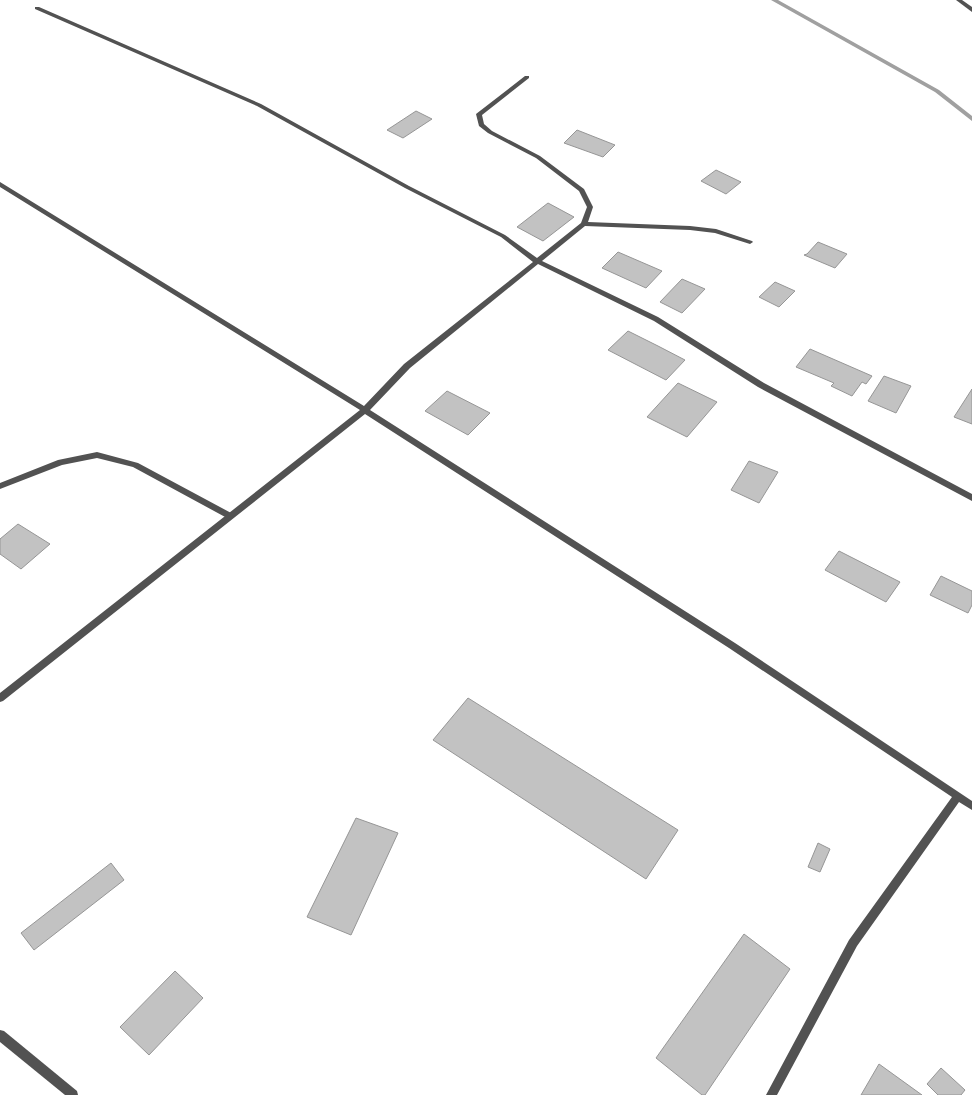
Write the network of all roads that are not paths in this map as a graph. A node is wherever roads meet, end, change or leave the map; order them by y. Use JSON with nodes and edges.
{"nodes":[{"id":1,"x":959,"y":0,"type":"edge"},
{"id":2,"x":37,"y":8,"type":"dead end"},
{"id":3,"x":972,"y":10,"type":"edge"},
{"id":4,"x":527,"y":77,"type":"dead end"},
{"id":5,"x":0,"y":184,"type":"edge"},
{"id":6,"x":584,"y":224,"type":"junction"},
{"id":7,"x":750,"y":242,"type":"dead end"},
{"id":8,"x":538,"y":262,"type":"junction"},
{"id":9,"x":365,"y":410,"type":"junction"},
{"id":10,"x":0,"y":486,"type":"edge"},
{"id":11,"x":972,"y":498,"type":"edge"},
{"id":12,"x":230,"y":516,"type":"junction"},
{"id":13,"x":0,"y":698,"type":"edge"},
{"id":14,"x":958,"y":796,"type":"junction"},
{"id":15,"x":972,"y":806,"type":"edge"},
{"id":16,"x":0,"y":1035,"type":"edge"},
{"id":17,"x":73,"y":1095,"type":"edge"},
{"id":18,"x":771,"y":1095,"type":"edge"}],
"edges":[{"from":1,"to":3,"type":"street"},
{"from":2,"to":8,"type":"street"},
{"from":4,"to":6,"type":"street"},
{"from":5,"to":9,"type":"street"},
{"from":6,"to":7,"type":"street"},
{"from":6,"to":8,"type":"street"},
{"from":8,"to":9,"type":"street"},
{"from":8,"to":11,"type":"street"},
{"from":9,"to":12,"type":"street"},
{"from":9,"to":14,"type":"street"},
{"from":10,"to":12,"type":"street"},
{"from":12,"to":13,"type":"street"},
{"from":14,"to":15,"type":"street"},
{"from":14,"to":18,"type":"street"},
{"from":16,"to":17,"type":"street"}]}
